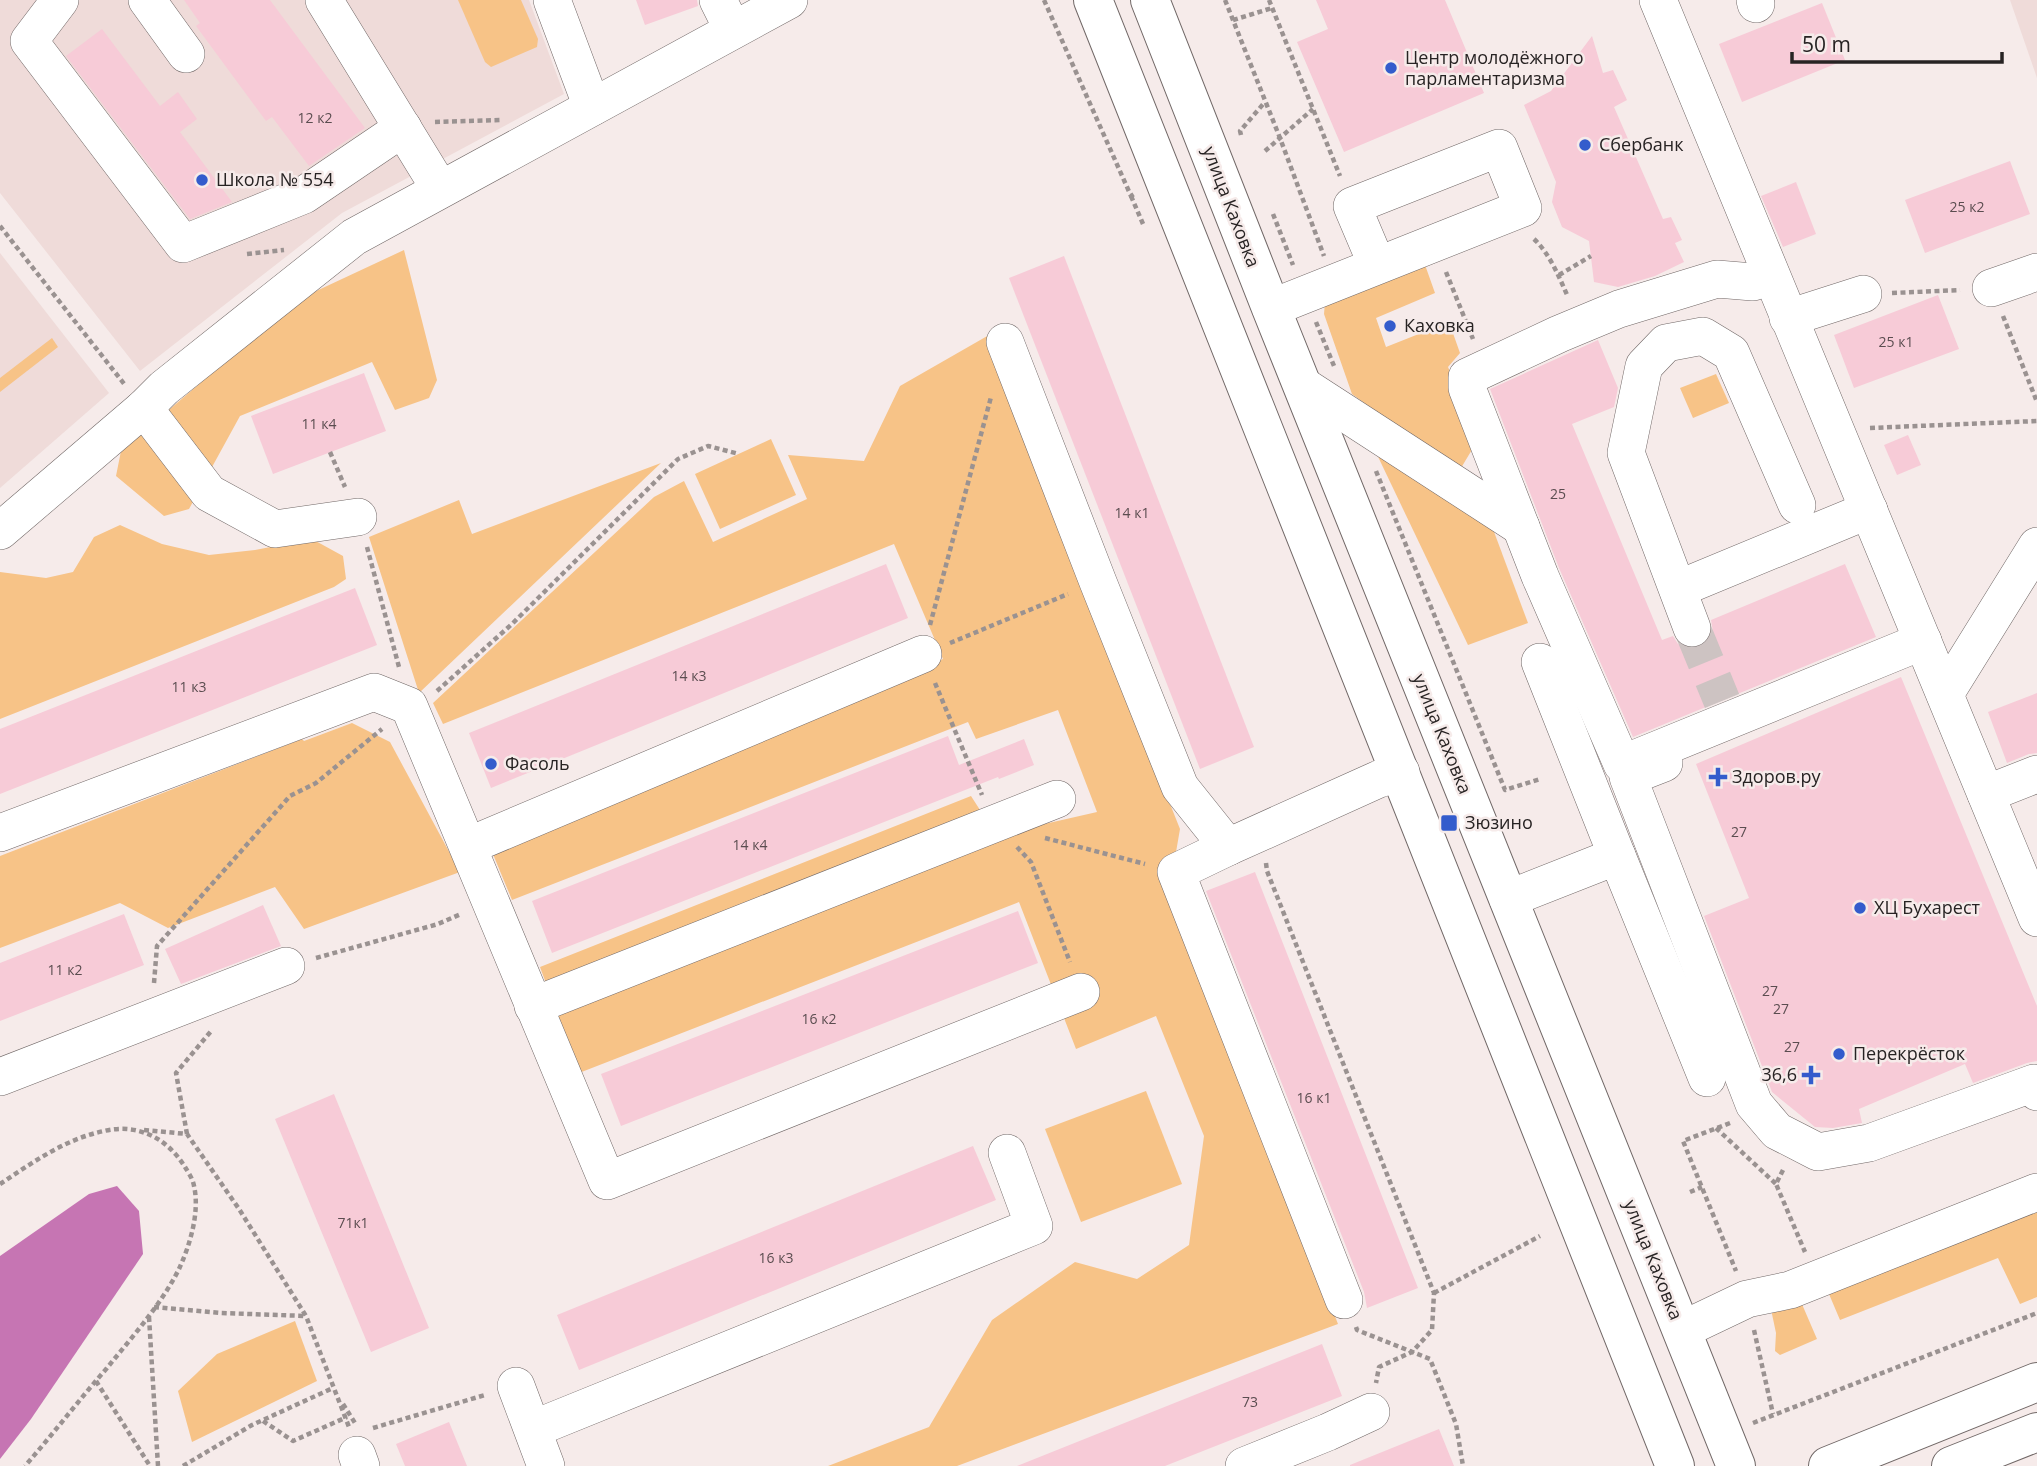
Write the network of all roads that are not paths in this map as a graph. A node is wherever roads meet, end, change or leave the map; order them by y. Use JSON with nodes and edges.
{"nodes":[{"id":1,"x":60,"y":0,"type":"edge"},
{"id":2,"x":147,"y":0,"type":"edge"},
{"id":3,"x":324,"y":0,"type":"edge"},
{"id":4,"x":552,"y":0,"type":"edge"},
{"id":5,"x":789,"y":0,"type":"edge"},
{"id":6,"x":1093,"y":0,"type":"edge"},
{"id":7,"x":1150,"y":0,"type":"edge"},
{"id":8,"x":1658,"y":0,"type":"edge"},
{"id":9,"x":726,"y":15,"type":"edge"},
{"id":10,"x":186,"y":54,"type":"dead end"},
{"id":11,"x":593,"y":107,"type":"junction"},
{"id":12,"x":403,"y":128,"type":"junction"},
{"id":13,"x":440,"y":190,"type":"junction"},
{"id":14,"x":1377,"y":265,"type":"junction"},
{"id":15,"x":2037,"y":272,"type":"edge"},
{"id":16,"x":1770,"y":276,"type":"junction"},
{"id":17,"x":1991,"y":288,"type":"road end"},
{"id":18,"x":1863,"y":294,"type":"road end"},
{"id":19,"x":1288,"y":301,"type":"junction"},
{"id":20,"x":1788,"y":318,"type":"junction"},
{"id":21,"x":1005,"y":342,"type":"dead end"},
{"id":22,"x":1302,"y":385,"type":"junction"},
{"id":23,"x":144,"y":408,"type":"junction"},
{"id":24,"x":1797,"y":505,"type":"dead end"},
{"id":25,"x":1869,"y":510,"type":"junction"},
{"id":26,"x":358,"y":517,"type":"road end"},
{"id":27,"x":1521,"y":527,"type":"junction"},
{"id":28,"x":0,"y":531,"type":"edge"},
{"id":29,"x":2037,"y":546,"type":"edge"},
{"id":30,"x":1678,"y":589,"type":"junction"},
{"id":31,"x":1692,"y":628,"type":"tunnel mouth"},
{"id":32,"x":1927,"y":650,"type":"junction"},
{"id":33,"x":923,"y":654,"type":"road end"},
{"id":34,"x":1540,"y":663,"type":"dead end"},
{"id":35,"x":1945,"y":694,"type":"junction"},
{"id":36,"x":1401,"y":772,"type":"junction"},
{"id":37,"x":2037,"y":774,"type":"edge"},
{"id":38,"x":1986,"y":794,"type":"junction"},
{"id":39,"x":1057,"y":799,"type":"dead end"},
{"id":40,"x":0,"y":833,"type":"edge"},
{"id":41,"x":468,"y":846,"type":"junction"},
{"id":42,"x":1228,"y":848,"type":"junction"},
{"id":43,"x":1617,"y":856,"type":"junction"},
{"id":44,"x":1508,"y":899,"type":"junction"},
{"id":45,"x":2037,"y":918,"type":"edge"},
{"id":46,"x":286,"y":966,"type":"road end"},
{"id":47,"x":1081,"y":992,"type":"road end"},
{"id":48,"x":533,"y":1006,"type":"junction"},
{"id":49,"x":0,"y":1077,"type":"edge"},
{"id":50,"x":1707,"y":1078,"type":"dead end"},
{"id":51,"x":2032,"y":1080,"type":"edge"},
{"id":52,"x":1007,"y":1153,"type":"dead end"},
{"id":53,"x":2037,"y":1192,"type":"edge"},
{"id":54,"x":1344,"y":1300,"type":"road end"},
{"id":55,"x":1682,"y":1330,"type":"junction"},
{"id":56,"x":2037,"y":1382,"type":"edge"},
{"id":57,"x":516,"y":1385,"type":"road end"},
{"id":58,"x":1371,"y":1412,"type":"dead end"},
{"id":59,"x":533,"y":1429,"type":"junction"},
{"id":60,"x":2037,"y":1432,"type":"edge"},
{"id":61,"x":546,"y":1466,"type":"edge"},
{"id":62,"x":1244,"y":1466,"type":"edge"},
{"id":63,"x":1675,"y":1466,"type":"edge"},
{"id":64,"x":1736,"y":1466,"type":"edge"},
{"id":65,"x":1828,"y":1466,"type":"edge"},
{"id":66,"x":1951,"y":1466,"type":"edge"}],
"edges":[{"from":1,"to":12,"type":"lane"},
{"from":2,"to":10,"type":"lane"},
{"from":3,"to":12,"type":"lane"},
{"from":4,"to":11,"type":"lane"},
{"from":5,"to":9,"type":"lane"},
{"from":6,"to":36,"type":"main road"},
{"from":7,"to":19,"type":"main road","name":"улица Каховка"},
{"from":8,"to":16,"type":"lane"},
{"from":9,"to":11,"type":"lane"},
{"from":11,"to":13,"type":"lane"},
{"from":12,"to":13,"type":"lane"},
{"from":13,"to":23,"type":"lane"},
{"from":14,"to":14,"type":"lane"},
{"from":14,"to":19,"type":"lane"},
{"from":15,"to":17,"type":"lane"},
{"from":16,"to":20,"type":"lane"},
{"from":16,"to":27,"type":"lane"},
{"from":18,"to":20,"type":"lane"},
{"from":19,"to":22,"type":"main road","name":"улица Каховка"},
{"from":20,"to":25,"type":"lane"},
{"from":21,"to":42,"type":"lane"},
{"from":22,"to":27,"type":"lane"},
{"from":22,"to":44,"type":"main road","name":"улица Каховка"},
{"from":23,"to":26,"type":"lane"},
{"from":23,"to":28,"type":"lane"},
{"from":24,"to":30,"type":"lane"},
{"from":25,"to":30,"type":"lane"},
{"from":25,"to":32,"type":"lane"},
{"from":27,"to":32,"type":"lane"},
{"from":29,"to":35,"type":"lane"},
{"from":30,"to":31,"type":"lane"},
{"from":32,"to":35,"type":"lane"},
{"from":32,"to":51,"type":"lane"},
{"from":33,"to":41,"type":"lane"},
{"from":34,"to":43,"type":"lane"},
{"from":35,"to":38,"type":"lane"},
{"from":36,"to":42,"type":"lane"},
{"from":36,"to":63,"type":"main road"},
{"from":37,"to":38,"type":"lane"},
{"from":38,"to":45,"type":"lane"},
{"from":39,"to":48,"type":"lane"},
{"from":40,"to":41,"type":"lane"},
{"from":41,"to":48,"type":"lane"},
{"from":42,"to":54,"type":"lane"},
{"from":43,"to":44,"type":"lane"},
{"from":43,"to":50,"type":"lane"},
{"from":44,"to":55,"type":"main road","name":"улица Каховка"},
{"from":46,"to":49,"type":"lane"},
{"from":47,"to":48,"type":"lane"},
{"from":52,"to":59,"type":"lane"},
{"from":53,"to":55,"type":"lane"},
{"from":55,"to":64,"type":"main road","name":"улица Каховка"},
{"from":56,"to":65,"type":"main road"},
{"from":57,"to":59,"type":"lane"},
{"from":58,"to":62,"type":"lane"},
{"from":59,"to":61,"type":"lane"},
{"from":60,"to":66,"type":"main road"}]}
